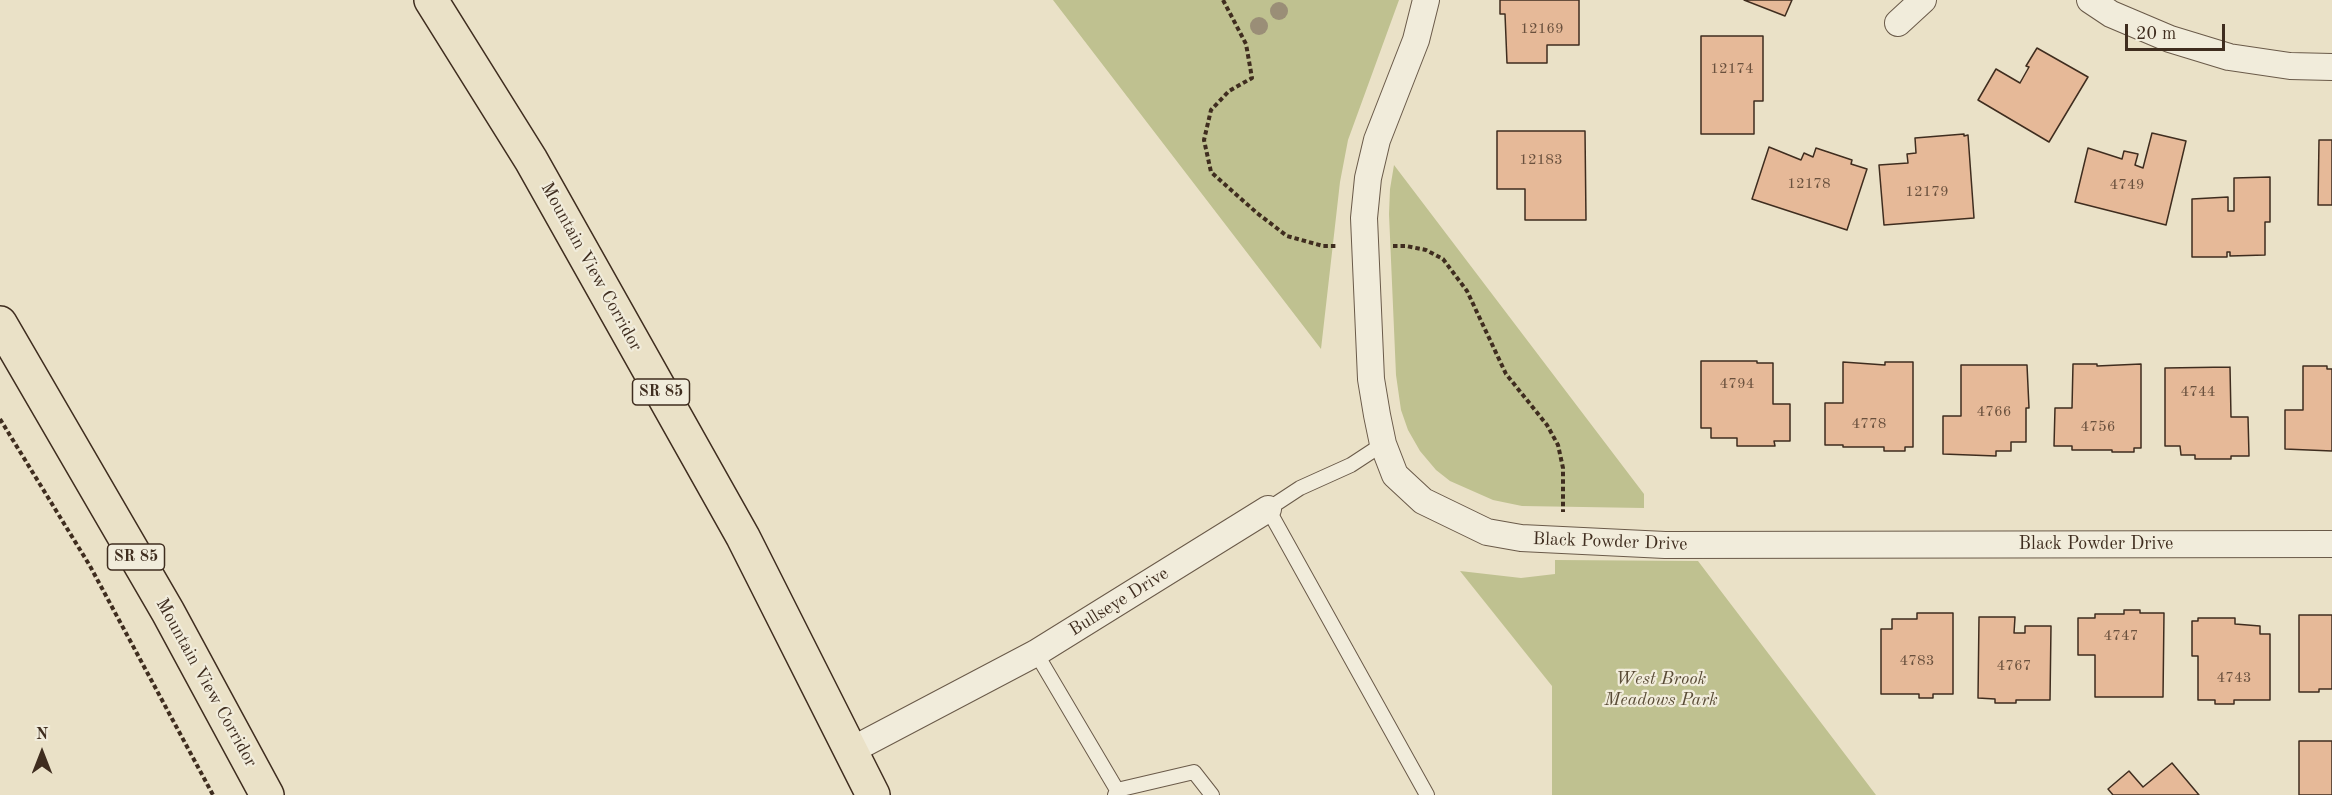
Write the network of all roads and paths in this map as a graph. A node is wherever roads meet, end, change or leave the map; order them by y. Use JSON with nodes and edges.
{"nodes":[{"id":1,"x":430,"y":0,"type":"edge"},
{"id":2,"x":1426,"y":0,"type":"edge"},
{"id":3,"x":1923,"y":0,"type":"edge"},
{"id":4,"x":2090,"y":0,"type":"edge"},
{"id":5,"x":1898,"y":23,"type":"dead end"},
{"id":6,"x":2332,"y":67,"type":"edge"},
{"id":7,"x":0,"y":323,"type":"edge"},
{"id":8,"x":0,"y":419,"type":"edge"},
{"id":9,"x":1383,"y":444,"type":"junction"},
{"id":10,"x":1268,"y":509,"type":"junction"},
{"id":11,"x":2332,"y":544,"type":"edge"},
{"id":12,"x":1036,"y":653,"type":"junction"},
{"id":13,"x":850,"y":751,"type":"junction"},
{"id":14,"x":1116,"y":792,"type":"edge"},
{"id":15,"x":213,"y":795,"type":"edge"},
{"id":16,"x":267,"y":795,"type":"edge"},
{"id":17,"x":873,"y":795,"type":"edge"},
{"id":18,"x":1212,"y":795,"type":"edge"},
{"id":19,"x":1427,"y":795,"type":"edge"}],
"edges":[{"from":1,"to":13,"type":"highway","name":"Mountain View Corridor","number":"SR 85"},
{"from":2,"to":9,"type":"street","name":"Black Powder Drive"},
{"from":3,"to":5,"type":"street"},
{"from":4,"to":6,"type":"street"},
{"from":7,"to":16,"type":"highway","name":"Mountain View Corridor","number":"SR 85"},
{"from":8,"to":15,"type":"path"},
{"from":9,"to":10,"type":"lane","name":"Bullseye Drive"},
{"from":9,"to":11,"type":"street","name":"Black Powder Drive"},
{"from":10,"to":12,"type":"street","name":"Bullseye Drive"},
{"from":10,"to":19,"type":"lane"},
{"from":12,"to":13,"type":"street","name":"Bullseye Drive"},
{"from":12,"to":14,"type":"lane"},
{"from":13,"to":17,"type":"highway","name":"Mountain View Corridor","number":"SR 85"},
{"from":14,"to":18,"type":"lane"}]}
